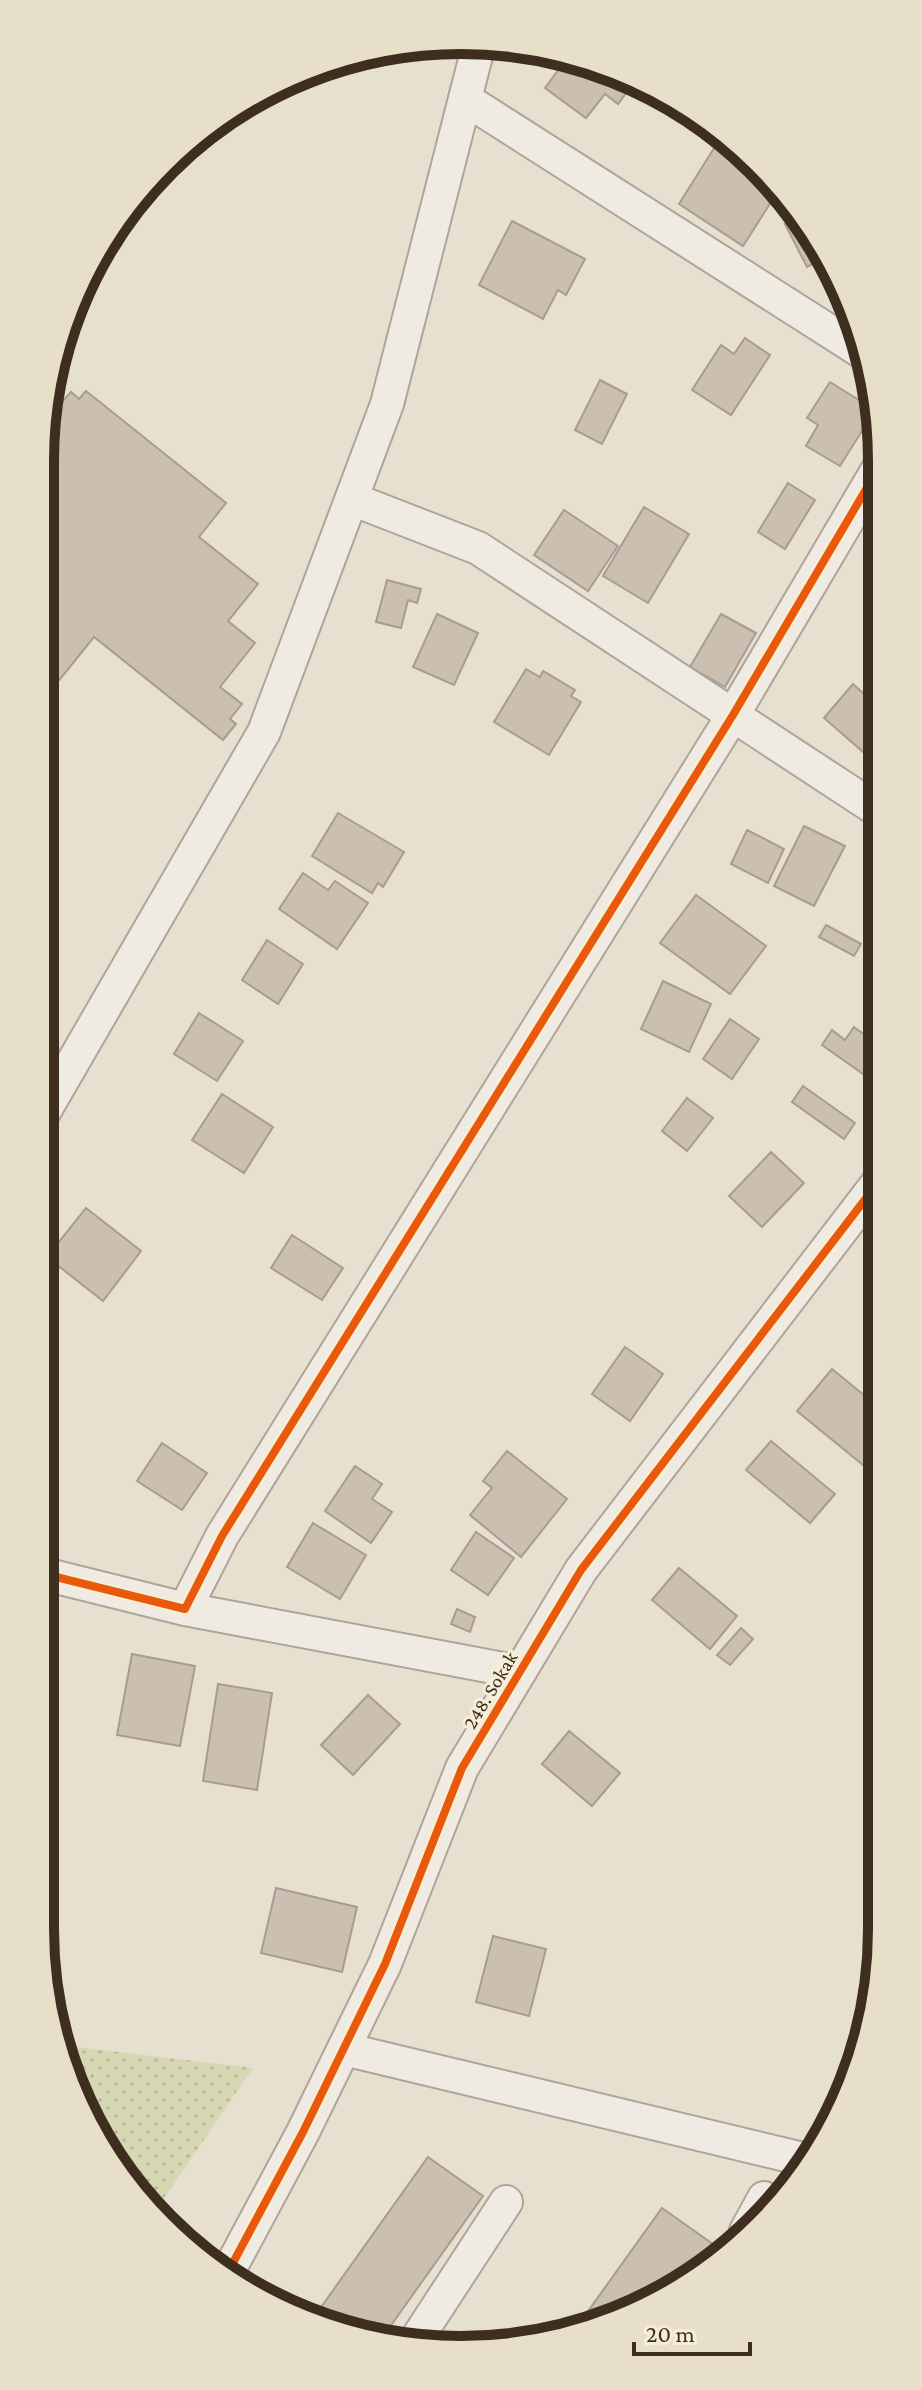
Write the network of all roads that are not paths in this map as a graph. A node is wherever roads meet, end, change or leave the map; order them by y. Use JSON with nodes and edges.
{"nodes":[{"id":1,"x":476,"y":55,"type":"edge"},
{"id":2,"x":465,"y":99,"type":"junction"},
{"id":3,"x":847,"y":332,"type":"edge"},
{"id":4,"x":868,"y":486,"type":"edge"},
{"id":5,"x":352,"y":499,"type":"junction"},
{"id":6,"x":733,"y":715,"type":"junction"},
{"id":7,"x":868,"y":804,"type":"edge"},
{"id":8,"x":54,"y":1095,"type":"edge"},
{"id":9,"x":868,"y":1196,"type":"edge"},
{"id":10,"x":54,"y":1576,"type":"edge"},
{"id":11,"x":185,"y":1609,"type":"junction"},
{"id":12,"x":519,"y":1672,"type":"junction"},
{"id":13,"x":344,"y":2049,"type":"junction"},
{"id":14,"x":797,"y":2158,"type":"edge"},
{"id":15,"x":764,"y":2198,"type":"dead end"},
{"id":16,"x":506,"y":2202,"type":"dead end"},
{"id":17,"x":761,"y":2204,"type":"edge"},
{"id":18,"x":232,"y":2265,"type":"edge"},
{"id":19,"x":420,"y":2334,"type":"edge"}],
"edges":[{"from":1,"to":2,"type":"street"},
{"from":2,"to":3,"type":"street"},
{"from":2,"to":5,"type":"street"},
{"from":4,"to":6,"type":"street"},
{"from":5,"to":6,"type":"street"},
{"from":5,"to":8,"type":"street"},
{"from":6,"to":7,"type":"street"},
{"from":6,"to":11,"type":"street"},
{"from":9,"to":12,"type":"street","name":"248. Sokak"},
{"from":10,"to":11,"type":"street"},
{"from":11,"to":12,"type":"street"},
{"from":12,"to":13,"type":"street","name":"248. Sokak"},
{"from":13,"to":14,"type":"street"},
{"from":13,"to":18,"type":"street","name":"248. Sokak"},
{"from":15,"to":17,"type":"street"},
{"from":16,"to":19,"type":"street"}]}
